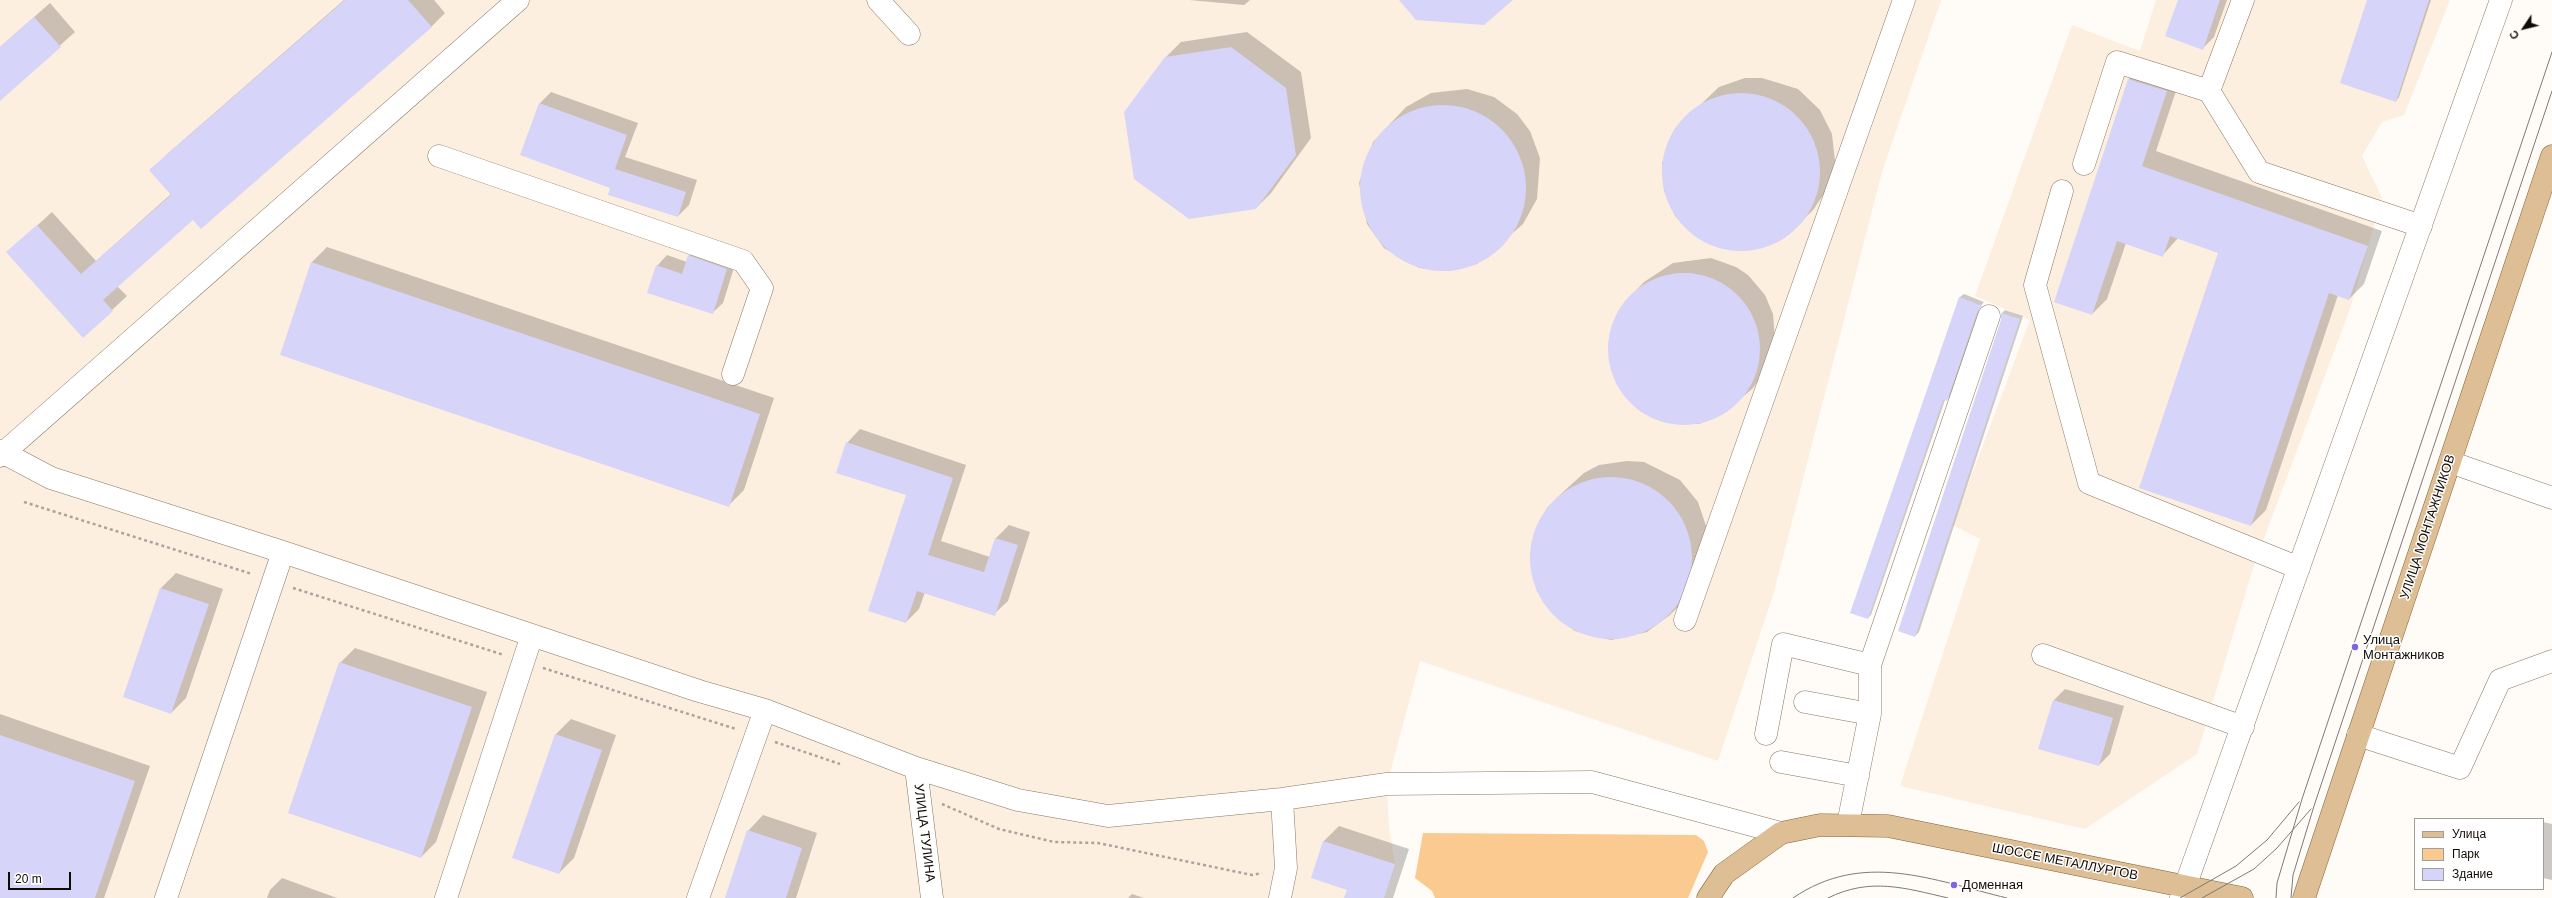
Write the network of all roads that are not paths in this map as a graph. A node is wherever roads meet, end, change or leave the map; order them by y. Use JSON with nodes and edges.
{"nodes":[{"id":1,"x":518,"y":0,"type":"edge"},
{"id":2,"x":878,"y":0,"type":"edge"},
{"id":3,"x":1904,"y":0,"type":"edge"},
{"id":4,"x":2243,"y":0,"type":"edge"},
{"id":5,"x":2501,"y":0,"type":"edge"},
{"id":6,"x":909,"y":34,"type":"dead end"},
{"id":7,"x":2209,"y":91,"type":"junction"},
{"id":8,"x":438,"y":156,"type":"dead end"},
{"id":9,"x":2552,"y":156,"type":"edge"},
{"id":10,"x":2084,"y":164,"type":"dead end"},
{"id":11,"x":2062,"y":191,"type":"dead end"},
{"id":12,"x":2421,"y":226,"type":"junction"},
{"id":13,"x":1989,"y":316,"type":"dead end"},
{"id":14,"x":733,"y":374,"type":"dead end"},
{"id":15,"x":1,"y":453,"type":"edge"},
{"id":16,"x":2450,"y":462,"type":"junction"},
{"id":17,"x":2552,"y":498,"type":"edge"},
{"id":18,"x":283,"y":552,"type":"junction"},
{"id":19,"x":2299,"y":568,"type":"junction"},
{"id":20,"x":1685,"y":620,"type":"dead end"},
{"id":21,"x":532,"y":635,"type":"junction"},
{"id":22,"x":2042,"y":654,"type":"dead end"},
{"id":23,"x":2552,"y":661,"type":"edge"},
{"id":24,"x":1870,"y":665,"type":"junction"},
{"id":25,"x":1805,"y":702,"type":"dead end"},
{"id":26,"x":765,"y":710,"type":"junction"},
{"id":27,"x":1870,"y":714,"type":"junction"},
{"id":28,"x":2243,"y":727,"type":"junction"},
{"id":29,"x":1766,"y":734,"type":"dead end"},
{"id":30,"x":2358,"y":736,"type":"junction"},
{"id":31,"x":1781,"y":762,"type":"dead end"},
{"id":32,"x":916,"y":768,"type":"junction"},
{"id":33,"x":1858,"y":776,"type":"junction"},
{"id":34,"x":1282,"y":799,"type":"junction"},
{"id":35,"x":1848,"y":824,"type":"junction"},
{"id":36,"x":1781,"y":833,"type":"junction"},
{"id":37,"x":2184,"y":892,"type":"edge"},
{"id":38,"x":166,"y":898,"type":"edge"},
{"id":39,"x":446,"y":898,"type":"edge"},
{"id":40,"x":698,"y":898,"type":"edge"},
{"id":41,"x":932,"y":898,"type":"edge"},
{"id":42,"x":1280,"y":898,"type":"edge"},
{"id":43,"x":1708,"y":898,"type":"edge"},
{"id":44,"x":2242,"y":898,"type":"edge"},
{"id":45,"x":2304,"y":898,"type":"edge"}],
"edges":[{"from":1,"to":15,"type":"street"},
{"from":2,"to":6,"type":"street"},
{"from":3,"to":20,"type":"street"},
{"from":4,"to":7,"type":"street"},
{"from":5,"to":12,"type":"street"},
{"from":7,"to":10,"type":"street"},
{"from":7,"to":12,"type":"street"},
{"from":8,"to":14,"type":"street"},
{"from":9,"to":16,"type":"main road","name":"УЛИЦА МОНТАЖНИКОВ"},
{"from":11,"to":19,"type":"street"},
{"from":12,"to":19,"type":"street"},
{"from":13,"to":24,"type":"street"},
{"from":15,"to":18,"type":"street"},
{"from":16,"to":17,"type":"street"},
{"from":16,"to":30,"type":"main road","name":"УЛИЦА МОНТАЖНИКОВ"},
{"from":18,"to":21,"type":"street"},
{"from":18,"to":38,"type":"street"},
{"from":19,"to":28,"type":"street"},
{"from":21,"to":26,"type":"street"},
{"from":21,"to":39,"type":"street"},
{"from":22,"to":28,"type":"street"},
{"from":23,"to":30,"type":"street"},
{"from":24,"to":27,"type":"street"},
{"from":24,"to":29,"type":"street"},
{"from":25,"to":27,"type":"street"},
{"from":26,"to":32,"type":"street"},
{"from":26,"to":40,"type":"street"},
{"from":27,"to":33,"type":"street"},
{"from":28,"to":37,"type":"street"},
{"from":30,"to":45,"type":"main road","name":"УЛИЦА МОНТАЖНИКОВ"},
{"from":31,"to":33,"type":"street"},
{"from":32,"to":34,"type":"street"},
{"from":32,"to":41,"type":"street","name":"УЛИЦА ТУЛИНА"},
{"from":33,"to":35,"type":"street"},
{"from":34,"to":36,"type":"street"},
{"from":34,"to":42,"type":"street"},
{"from":35,"to":36,"type":"main road","name":"ШОССЕ МЕТАЛЛУРГОВ"},
{"from":35,"to":37,"type":"main road","name":"ШОССЕ МЕТАЛЛУРГОВ"},
{"from":36,"to":43,"type":"main road"},
{"from":37,"to":44,"type":"main road","name":"ШОССЕ МЕТАЛЛУРГОВ"}]}
